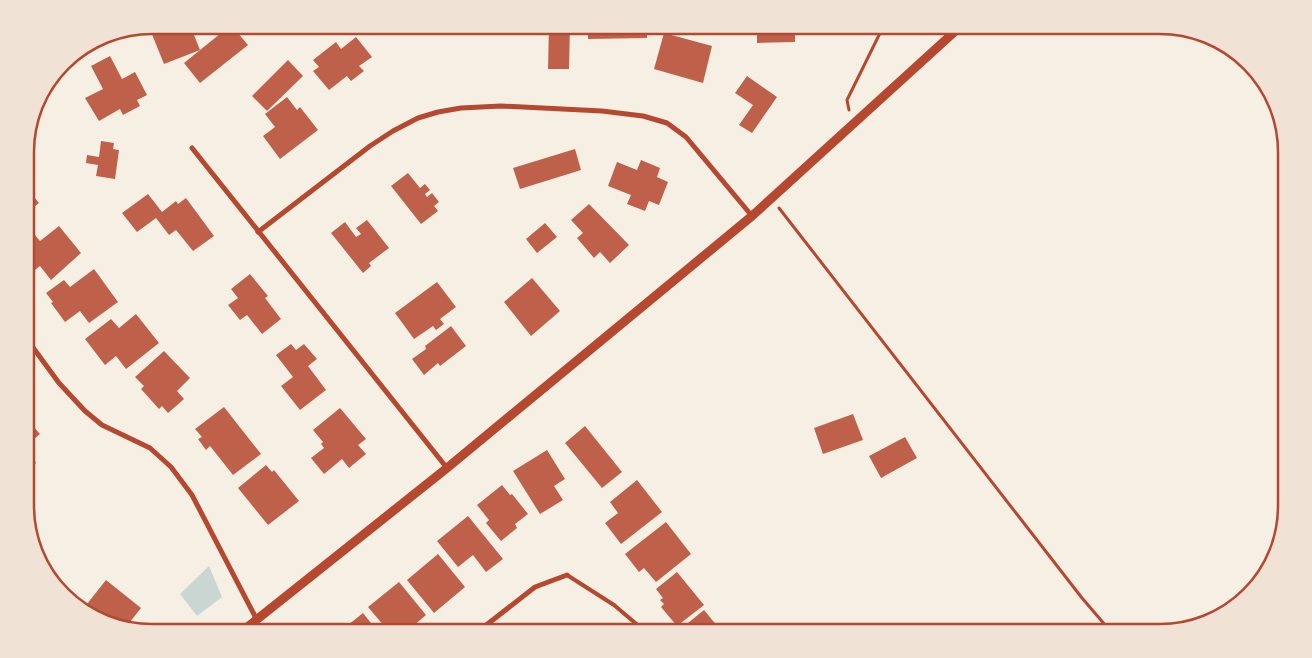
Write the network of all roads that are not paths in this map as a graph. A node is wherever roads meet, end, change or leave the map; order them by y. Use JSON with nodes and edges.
{"nodes":[{"id":1,"x":952,"y":34,"type":"edge"},
{"id":2,"x":192,"y":148,"type":"dead end"},
{"id":3,"x":752,"y":216,"type":"junction"},
{"id":4,"x":258,"y":232,"type":"junction"},
{"id":5,"x":34,"y":349,"type":"edge"},
{"id":6,"x":447,"y":468,"type":"junction"},
{"id":7,"x":567,"y":575,"type":"joint"},
{"id":8,"x":257,"y":620,"type":"junction"},
{"id":9,"x":252,"y":624,"type":"edge"},
{"id":10,"x":488,"y":624,"type":"edge"},
{"id":11,"x":636,"y":624,"type":"edge"}],
"edges":[{"from":1,"to":3,"type":"street"},
{"from":2,"to":4,"type":"street"},
{"from":3,"to":4,"type":"street"},
{"from":3,"to":6,"type":"street"},
{"from":4,"to":6,"type":"street"},
{"from":5,"to":8,"type":"street"},
{"from":6,"to":8,"type":"street"},
{"from":7,"to":10,"type":"street"},
{"from":7,"to":11,"type":"lane"},
{"from":8,"to":9,"type":"street"}]}
